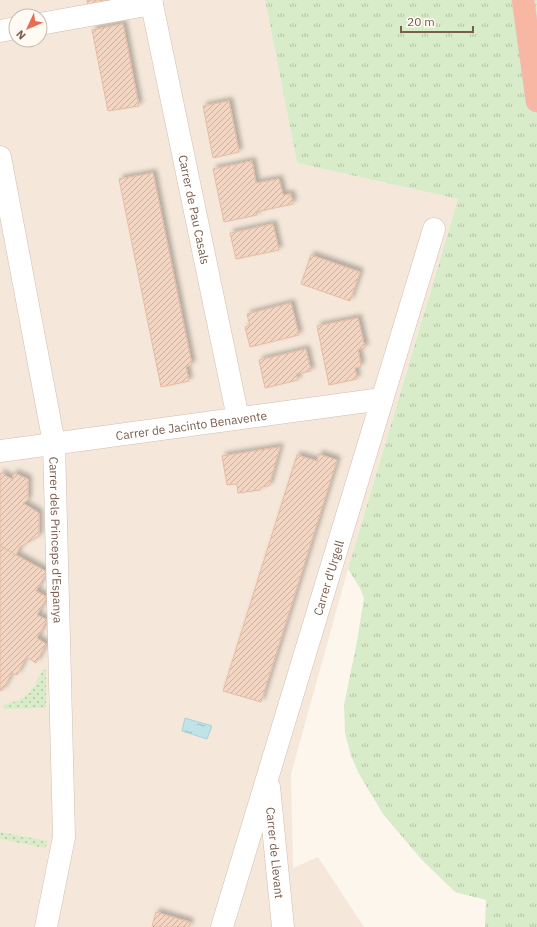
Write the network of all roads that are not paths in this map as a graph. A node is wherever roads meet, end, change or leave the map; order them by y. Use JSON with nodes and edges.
{"nodes":[{"id":1,"x":523,"y":0,"type":"edge"},
{"id":2,"x":152,"y":2,"type":"edge"},
{"id":3,"x":48,"y":22,"type":"edge"},
{"id":4,"x":537,"y":101,"type":"edge"},
{"id":5,"x":0,"y":157,"type":"edge"},
{"id":6,"x":434,"y":229,"type":"dead end"},
{"id":7,"x":382,"y":399,"type":"junction"},
{"id":8,"x":238,"y":418,"type":"junction"},
{"id":9,"x":54,"y":443,"type":"junction"},
{"id":10,"x":0,"y":451,"type":"edge"},
{"id":11,"x":268,"y":778,"type":"junction"},
{"id":12,"x":46,"y":927,"type":"edge"},
{"id":13,"x":222,"y":927,"type":"edge"},
{"id":14,"x":283,"y":927,"type":"edge"}],
"edges":[{"from":1,"to":4,"type":"highway"},
{"from":2,"to":3,"type":"street"},
{"from":2,"to":8,"type":"street","name":"Carrer de Pau Casals"},
{"from":5,"to":9,"type":"street","name":"Carrer dels Princeps d'Espanya"},
{"from":6,"to":7,"type":"street","name":"Carrer d'Urgell"},
{"from":7,"to":8,"type":"street","name":"Carrer de Jacinto Benavente"},
{"from":7,"to":11,"type":"street","name":"Carrer d'Urgell"},
{"from":8,"to":9,"type":"street","name":"Carrer de Jacinto Benavente"},
{"from":9,"to":10,"type":"street","name":"Carrer de Jacinto Benavente"},
{"from":9,"to":12,"type":"street","name":"Carrer dels Princeps d'Espanya"},
{"from":11,"to":13,"type":"street","name":"Carrer d'Urgell"},
{"from":11,"to":14,"type":"street","name":"Carrer de Llevant"}]}
